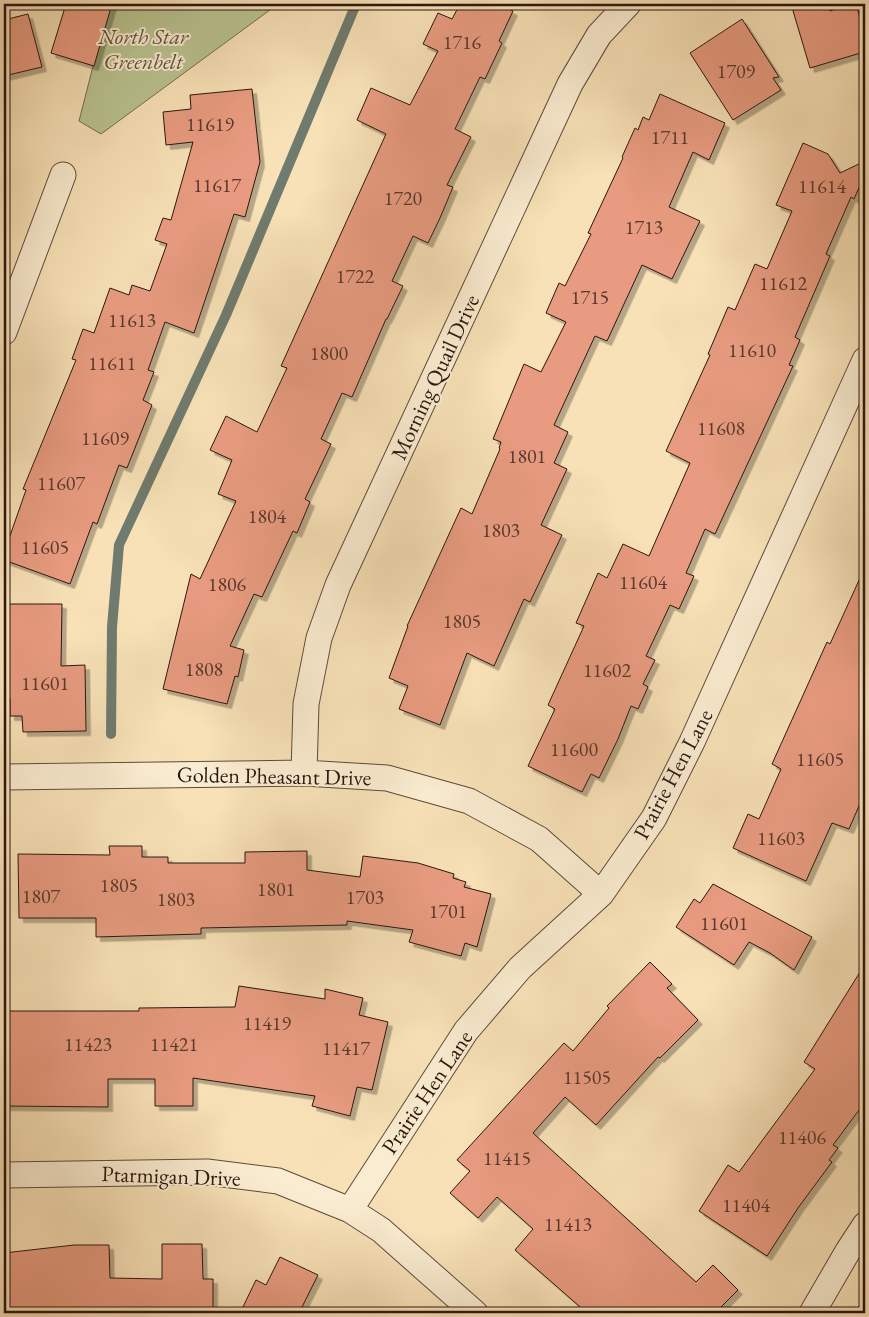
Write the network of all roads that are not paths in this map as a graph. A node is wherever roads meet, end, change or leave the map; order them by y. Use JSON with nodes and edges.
{"nodes":[{"id":1,"x":628,"y":4,"type":"edge"},
{"id":2,"x":62,"y":175,"type":"dead end"},
{"id":3,"x":4,"y":332,"type":"edge"},
{"id":4,"x":865,"y":360,"type":"edge"},
{"id":5,"x":304,"y":773,"type":"junction"},
{"id":6,"x":4,"y":778,"type":"edge"},
{"id":7,"x":601,"y":894,"type":"junction"},
{"id":8,"x":4,"y":1175,"type":"edge"},
{"id":9,"x":350,"y":1210,"type":"junction"},
{"id":10,"x":865,"y":1225,"type":"edge"},
{"id":11,"x":475,"y":1313,"type":"edge"},
{"id":12,"x":812,"y":1313,"type":"edge"}],
"edges":[{"from":1,"to":5,"type":"street","name":"Morning Quail Drive"},
{"from":2,"to":3,"type":"street"},
{"from":4,"to":7,"type":"street","name":"Prairie Hen Lane"},
{"from":5,"to":6,"type":"street","name":"Golden Pheasant Drive"},
{"from":5,"to":7,"type":"street","name":"Golden Pheasant Drive"},
{"from":7,"to":9,"type":"street","name":"Prairie Hen Lane"},
{"from":8,"to":9,"type":"street","name":"Ptarmigan Drive"},
{"from":9,"to":11,"type":"street","name":"Ptarmigan Drive"},
{"from":10,"to":12,"type":"street"}]}
